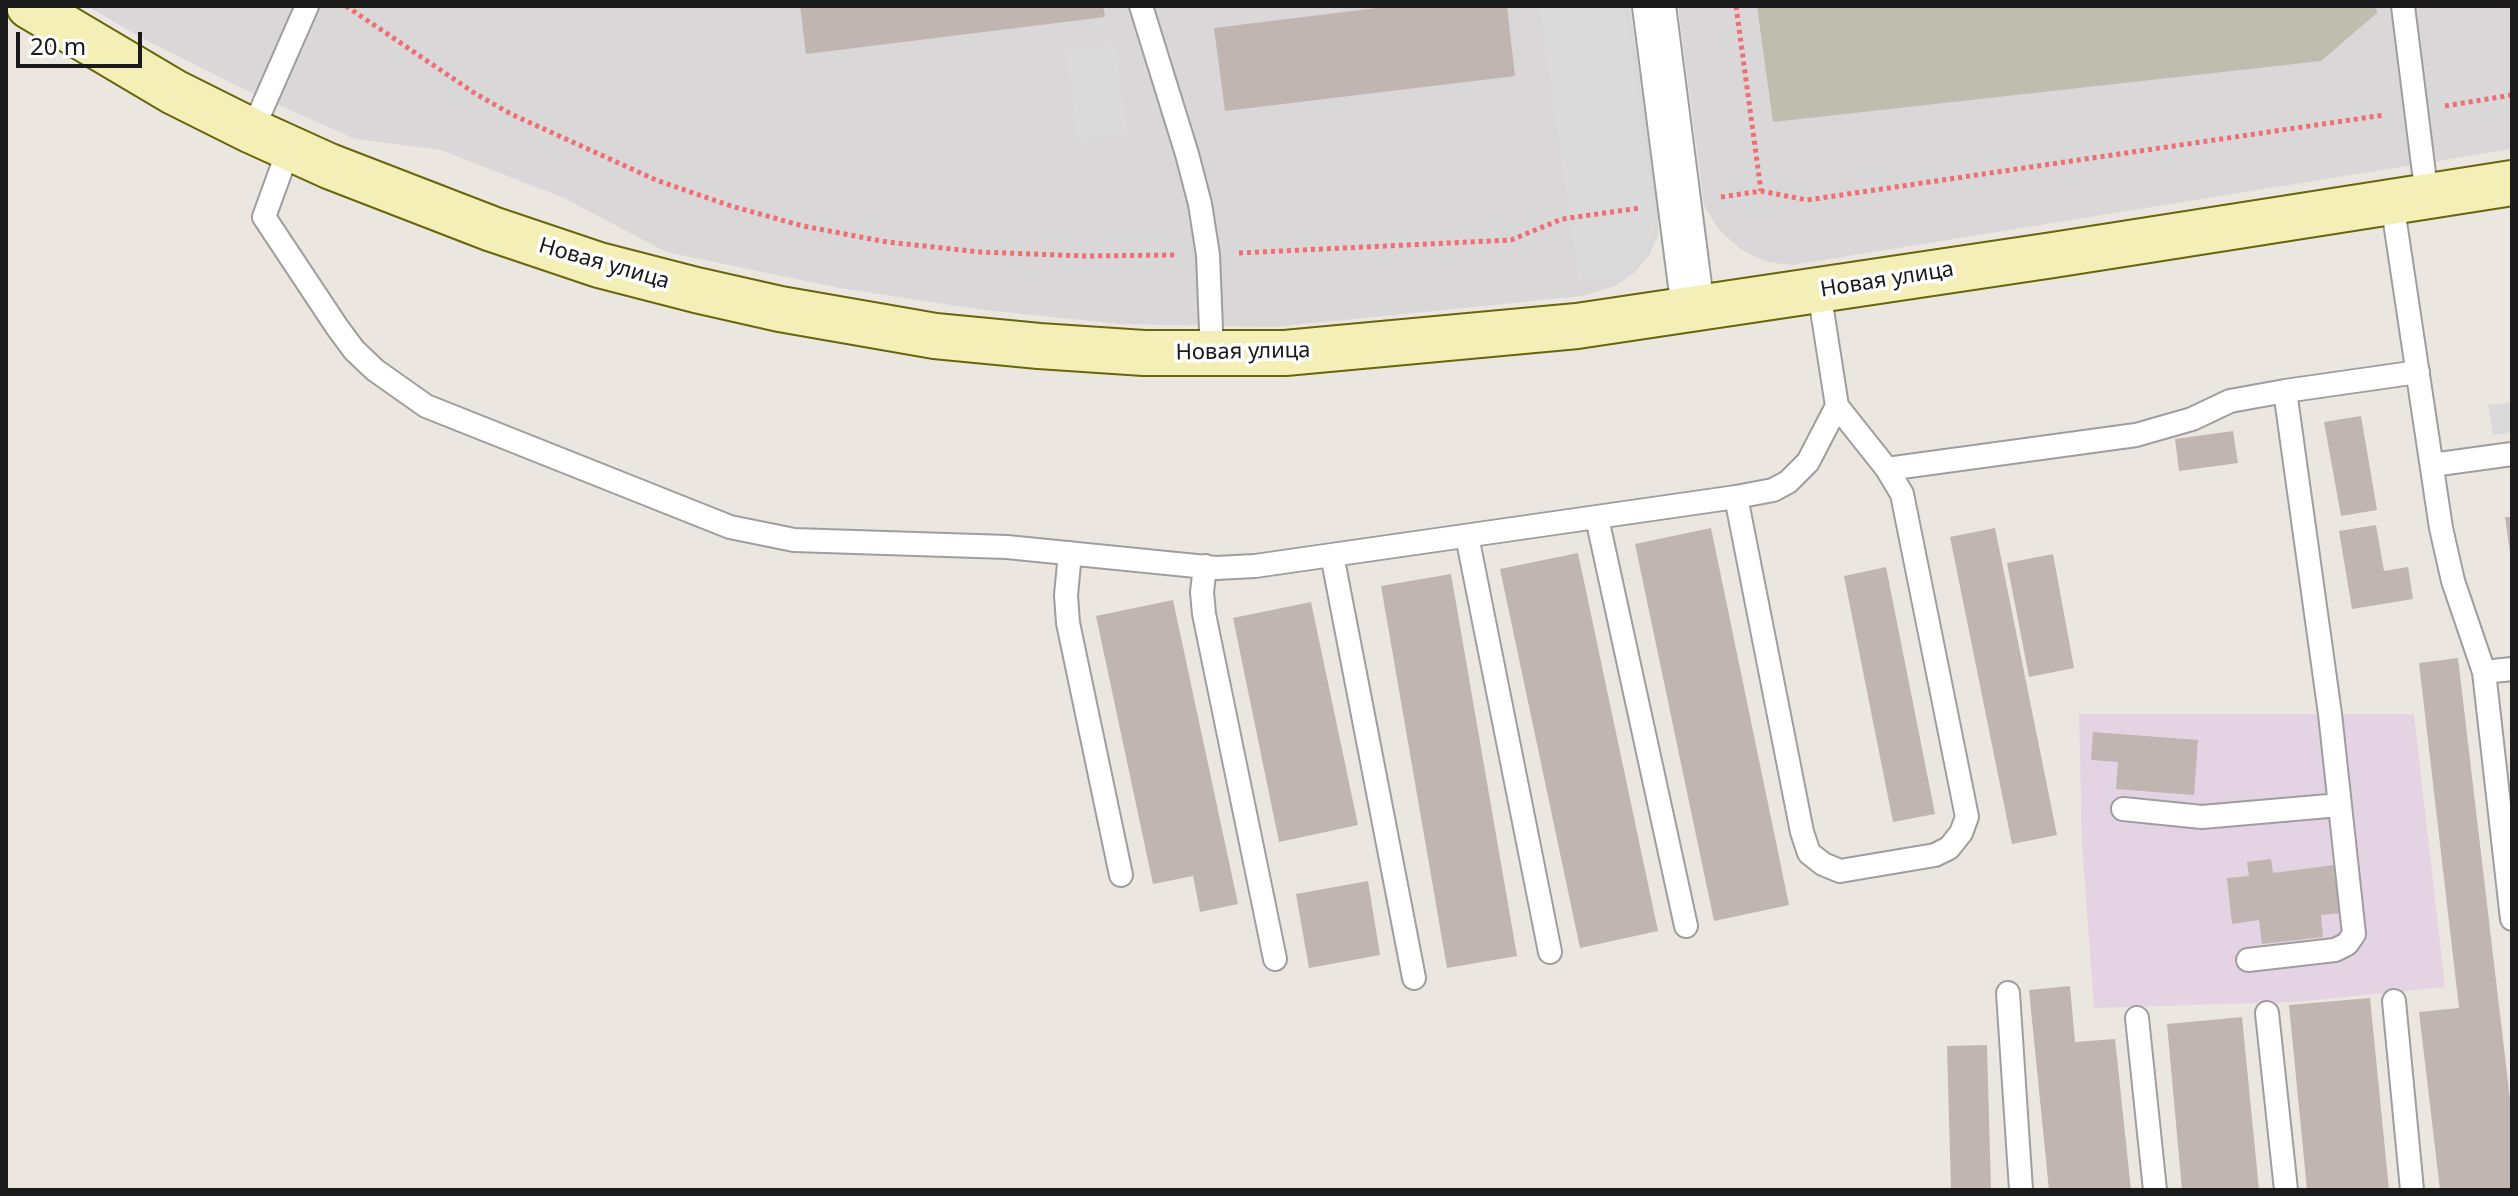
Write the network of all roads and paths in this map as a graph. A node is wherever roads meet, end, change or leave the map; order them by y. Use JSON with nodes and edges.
{"nodes":[{"id":1,"x":29,"y":6,"type":"edge"},
{"id":2,"x":307,"y":6,"type":"edge"},
{"id":3,"x":346,"y":6,"type":"edge"},
{"id":4,"x":1141,"y":6,"type":"edge"},
{"id":5,"x":1654,"y":6,"type":"edge"},
{"id":6,"x":1736,"y":6,"type":"edge"},
{"id":7,"x":2403,"y":6,"type":"edge"},
{"id":8,"x":2512,"y":95,"type":"edge"},
{"id":9,"x":2416,"y":110,"type":"junction"},
{"id":10,"x":271,"y":140,"type":"junction"},
{"id":11,"x":2512,"y":183,"type":"edge"},
{"id":12,"x":2410,"y":200,"type":"junction"},
{"id":13,"x":1562,"y":219,"type":"dead end"},
{"id":14,"x":1208,"y":255,"type":"junction"},
{"id":15,"x":1819,"y":291,"type":"junction"},
{"id":16,"x":1693,"y":309,"type":"junction"},
{"id":17,"x":1212,"y":354,"type":"junction"},
{"id":18,"x":2418,"y":372,"type":"junction"},
{"id":19,"x":2285,"y":391,"type":"junction"},
{"id":20,"x":1837,"y":406,"type":"junction"},
{"id":21,"x":2512,"y":454,"type":"edge"},
{"id":22,"x":2432,"y":465,"type":"junction"},
{"id":23,"x":1887,"y":469,"type":"junction"},
{"id":24,"x":1736,"y":497,"type":"junction"},
{"id":25,"x":1597,"y":518,"type":"junction"},
{"id":26,"x":1467,"y":536,"type":"junction"},
{"id":27,"x":1070,"y":553,"type":"junction"},
{"id":28,"x":1332,"y":555,"type":"junction"},
{"id":29,"x":1205,"y":566,"type":"junction"},
{"id":30,"x":2512,"y":669,"type":"edge"},
{"id":31,"x":2484,"y":672,"type":"junction"},
{"id":32,"x":2340,"y":805,"type":"junction"},
{"id":33,"x":2123,"y":809,"type":"dead end"},
{"id":34,"x":1121,"y":875,"type":"dead end"},
{"id":35,"x":2512,"y":919,"type":"edge"},
{"id":36,"x":1686,"y":926,"type":"dead end"},
{"id":37,"x":1550,"y":952,"type":"dead end"},
{"id":38,"x":1275,"y":959,"type":"dead end"},
{"id":39,"x":2248,"y":960,"type":"dead end"},
{"id":40,"x":1414,"y":978,"type":"dead end"},
{"id":41,"x":2008,"y":993,"type":"dead end"},
{"id":42,"x":2394,"y":1001,"type":"dead end"},
{"id":43,"x":2267,"y":1013,"type":"dead end"},
{"id":44,"x":2137,"y":1018,"type":"dead end"},
{"id":45,"x":2021,"y":1190,"type":"edge"},
{"id":46,"x":2155,"y":1190,"type":"edge"},
{"id":47,"x":2286,"y":1190,"type":"edge"},
{"id":48,"x":2412,"y":1190,"type":"edge"}],
"edges":[{"from":1,"to":10,"type":"street","name":"Новая улица"},
{"from":2,"to":10,"type":"lane"},
{"from":3,"to":14,"type":"path"},
{"from":4,"to":14,"type":"lane"},
{"from":5,"to":16,"type":"street"},
{"from":6,"to":9,"type":"path"},
{"from":7,"to":9,"type":"lane"},
{"from":8,"to":9,"type":"path"},
{"from":9,"to":12,"type":"lane"},
{"from":10,"to":17,"type":"street","name":"Новая улица"},
{"from":10,"to":27,"type":"lane"},
{"from":11,"to":12,"type":"street","name":"Новая улица"},
{"from":12,"to":15,"type":"street","name":"Новая улица"},
{"from":12,"to":18,"type":"lane"},
{"from":13,"to":14,"type":"path"},
{"from":14,"to":17,"type":"lane"},
{"from":15,"to":16,"type":"street","name":"Новая улица"},
{"from":15,"to":20,"type":"lane"},
{"from":16,"to":17,"type":"street","name":"Новая улица"},
{"from":18,"to":19,"type":"lane"},
{"from":18,"to":22,"type":"lane"},
{"from":19,"to":23,"type":"lane"},
{"from":19,"to":32,"type":"lane"},
{"from":20,"to":23,"type":"lane"},
{"from":20,"to":24,"type":"lane"},
{"from":21,"to":22,"type":"lane"},
{"from":22,"to":31,"type":"lane"},
{"from":23,"to":24,"type":"lane"},
{"from":24,"to":25,"type":"lane"},
{"from":25,"to":26,"type":"lane"},
{"from":25,"to":36,"type":"lane"},
{"from":26,"to":28,"type":"lane"},
{"from":26,"to":37,"type":"lane"},
{"from":27,"to":29,"type":"lane"},
{"from":27,"to":34,"type":"lane"},
{"from":28,"to":29,"type":"lane"},
{"from":28,"to":40,"type":"lane"},
{"from":29,"to":38,"type":"lane"},
{"from":30,"to":31,"type":"lane"},
{"from":31,"to":35,"type":"lane"},
{"from":32,"to":33,"type":"lane"},
{"from":32,"to":39,"type":"lane"},
{"from":41,"to":45,"type":"lane"},
{"from":42,"to":48,"type":"lane"},
{"from":43,"to":47,"type":"lane"},
{"from":44,"to":46,"type":"lane"}]}
